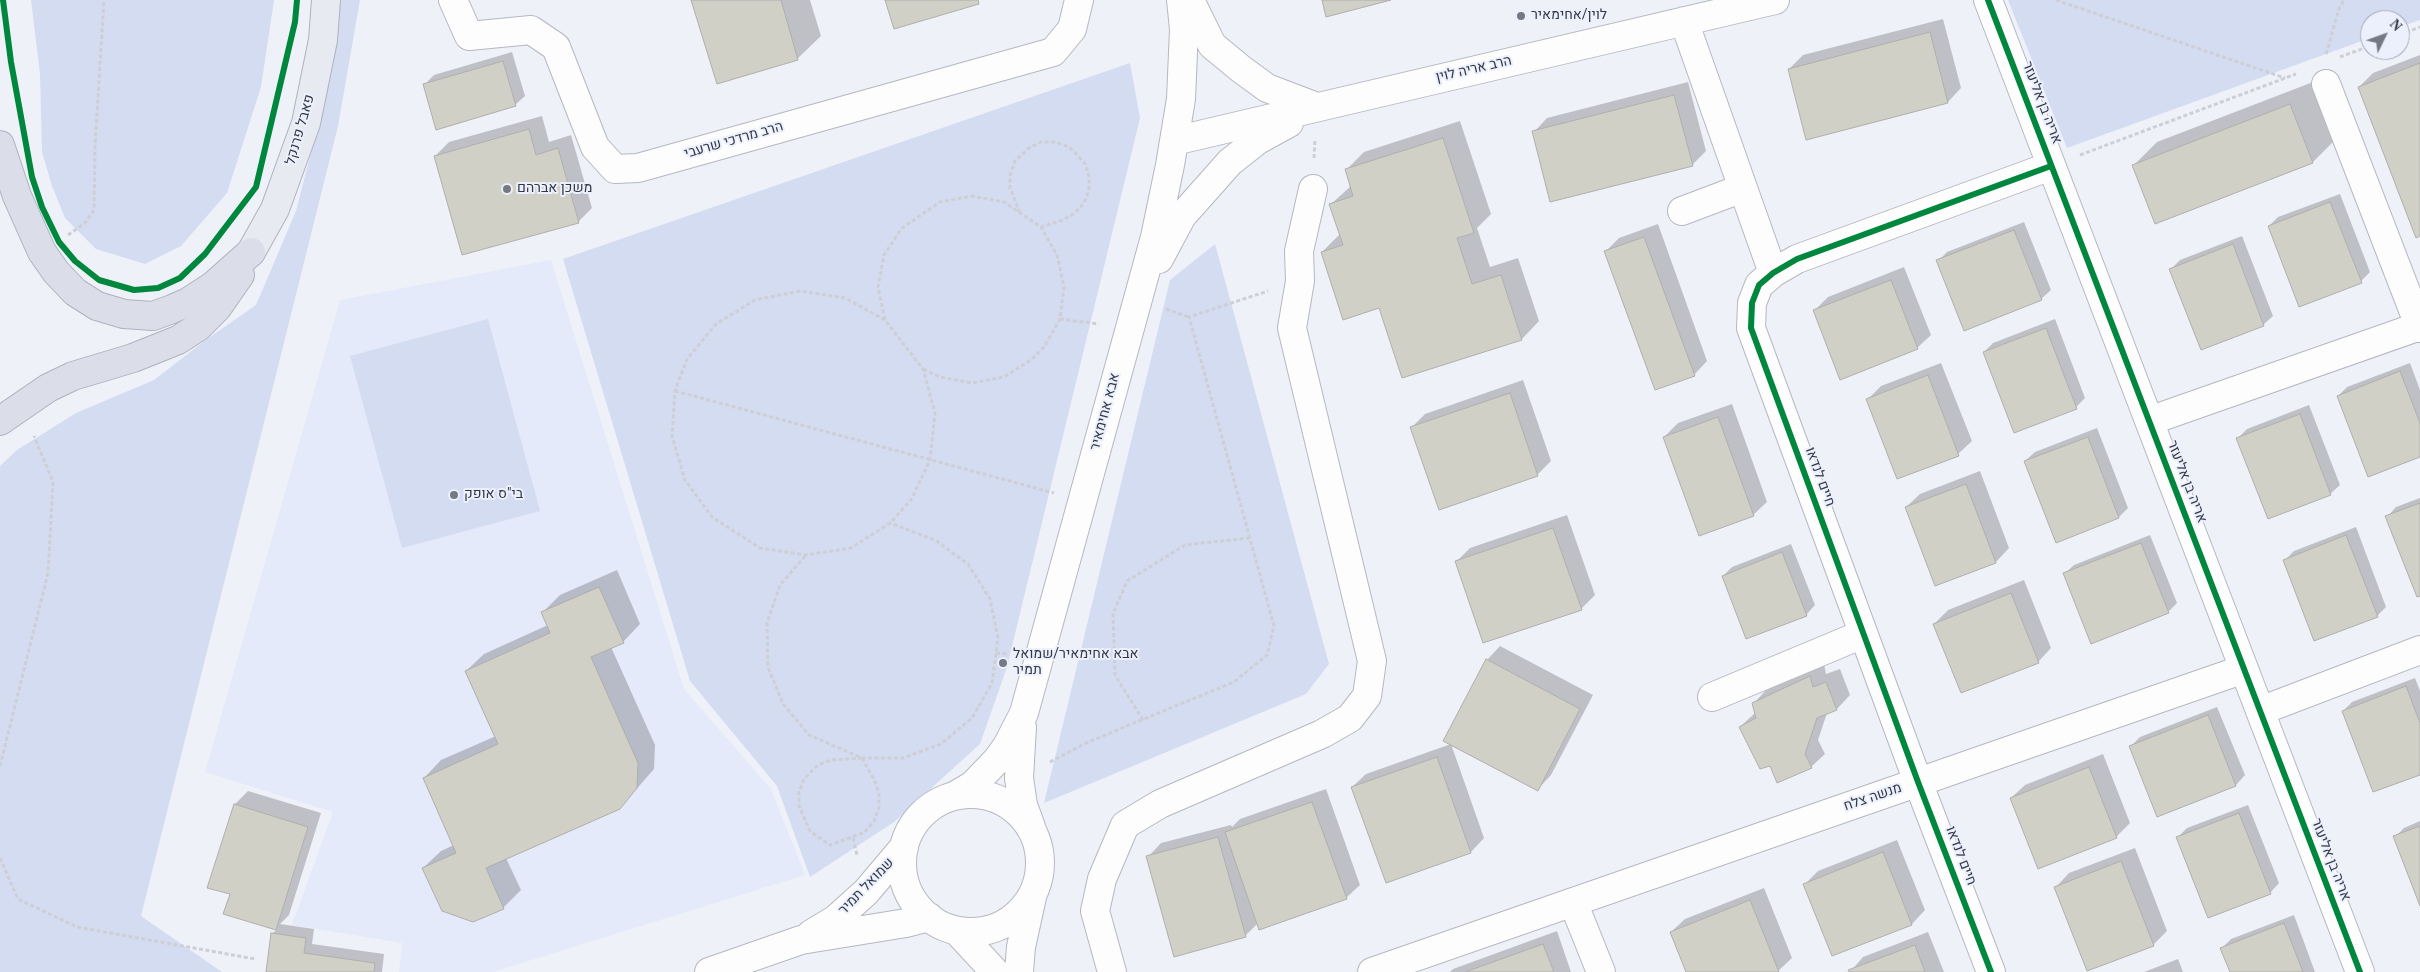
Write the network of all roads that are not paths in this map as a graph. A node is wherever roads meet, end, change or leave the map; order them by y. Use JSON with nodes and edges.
{"nodes":[{"id":1,"x":326,"y":0,"type":"edge"},
{"id":2,"x":453,"y":0,"type":"edge"},
{"id":3,"x":1080,"y":0,"type":"edge"},
{"id":4,"x":1182,"y":0,"type":"edge"},
{"id":5,"x":1190,"y":0,"type":"edge"},
{"id":6,"x":1774,"y":0,"type":"edge"},
{"id":7,"x":1988,"y":0,"type":"edge"},
{"id":8,"x":1684,"y":21,"type":"junction"},
{"id":9,"x":2324,"y":74,"type":"road end"},
{"id":10,"x":1317,"y":107,"type":"junction"},
{"id":11,"x":1174,"y":141,"type":"junction"},
{"id":12,"x":0,"y":145,"type":"edge"},
{"id":13,"x":2051,"y":166,"type":"junction"},
{"id":14,"x":1743,"y":188,"type":"junction"},
{"id":15,"x":1313,"y":189,"type":"road end"},
{"id":16,"x":1682,"y":211,"type":"dead end"},
{"id":17,"x":251,"y":252,"type":"junction"},
{"id":18,"x":1773,"y":273,"type":"junction"},
{"id":19,"x":1138,"y":299,"type":"junction"},
{"id":20,"x":2420,"y":327,"type":"edge"},
{"id":21,"x":0,"y":421,"type":"edge"},
{"id":22,"x":2149,"y":421,"type":"junction"},
{"id":23,"x":1863,"y":634,"type":"junction"},
{"id":24,"x":2420,"y":650,"type":"edge"},
{"id":25,"x":2244,"y":669,"type":"junction"},
{"id":26,"x":1712,"y":697,"type":"dead end"},
{"id":27,"x":2260,"y":711,"type":"junction"},
{"id":28,"x":1024,"y":713,"type":"junction"},
{"id":29,"x":1918,"y":782,"type":"junction"},
{"id":30,"x":956,"y":795,"type":"junction"},
{"id":31,"x":1032,"y":830,"type":"junction"},
{"id":32,"x":904,"y":847,"type":"junction"},
{"id":33,"x":1032,"y":896,"type":"junction"},
{"id":34,"x":1573,"y":902,"type":"junction"},
{"id":35,"x":928,"y":917,"type":"junction"},
{"id":36,"x":957,"y":931,"type":"junction"},
{"id":37,"x":801,"y":940,"type":"junction"},
{"id":38,"x":1382,"y":970,"type":"edge"},
{"id":39,"x":709,"y":972,"type":"edge"},
{"id":40,"x":995,"y":972,"type":"edge"},
{"id":41,"x":1019,"y":972,"type":"edge"},
{"id":42,"x":1112,"y":972,"type":"edge"},
{"id":43,"x":1601,"y":972,"type":"edge"},
{"id":44,"x":1991,"y":972,"type":"edge"},
{"id":45,"x":2360,"y":972,"type":"edge"}],
"edges":[{"from":1,"to":17,"type":"main road","name":"פאבל פרנקל"},
{"from":2,"to":3,"type":"street","name":"הרב מרדכי שרעבי"},
{"from":4,"to":11,"type":"street","name":"אבא אחימאיר"},
{"from":5,"to":10,"type":"street"},
{"from":6,"to":8,"type":"street","name":"הרב אריה לוין"},
{"from":7,"to":13,"type":"street","name":"אריה בן אליעזר"},
{"from":8,"to":10,"type":"street","name":"הרב אריה לוין"},
{"from":8,"to":14,"type":"street"},
{"from":9,"to":20,"type":"street"},
{"from":10,"to":11,"type":"street","name":"הרב אריה לוין"},
{"from":10,"to":19,"type":"street"},
{"from":11,"to":19,"type":"street","name":"אבא אחימאיר"},
{"from":12,"to":17,"type":"highway"},
{"from":13,"to":18,"type":"street","name":"חיים לנדאו"},
{"from":13,"to":22,"type":"street","name":"אריה בן אליעזר"},
{"from":14,"to":16,"type":"street"},
{"from":14,"to":18,"type":"street"},
{"from":15,"to":42,"type":"street"},
{"from":17,"to":21,"type":"highway"},
{"from":18,"to":23,"type":"street","name":"חיים לנדאו"},
{"from":19,"to":28,"type":"street","name":"אבא אחימאיר"},
{"from":20,"to":22,"type":"street"},
{"from":22,"to":25,"type":"street","name":"אריה בן אליעזר"},
{"from":23,"to":26,"type":"street"},
{"from":23,"to":29,"type":"street","name":"חיים לנדאו"},
{"from":24,"to":27,"type":"street"},
{"from":25,"to":27,"type":"street","name":"אריה בן אליעזר"},
{"from":25,"to":29,"type":"street","name":"מנשה צלח"},
{"from":27,"to":45,"type":"street","name":"אריה בן אליעזר"},
{"from":28,"to":30,"type":"street","name":"אבא אחימאיר"},
{"from":28,"to":31,"type":"street"},
{"from":29,"to":34,"type":"street","name":"מנשה צלח"},
{"from":29,"to":44,"type":"street","name":"חיים לנדאו"},
{"from":30,"to":31,"type":"street"},
{"from":30,"to":32,"type":"street"},
{"from":31,"to":33,"type":"street"},
{"from":32,"to":35,"type":"street"},
{"from":32,"to":37,"type":"street","name":"שמואל תמיר"},
{"from":33,"to":36,"type":"street"},
{"from":33,"to":41,"type":"street"},
{"from":34,"to":38,"type":"street","name":"מנשה צלח"},
{"from":34,"to":43,"type":"street"},
{"from":35,"to":36,"type":"street"},
{"from":35,"to":37,"type":"street","name":"שמואל תמיר"},
{"from":36,"to":40,"type":"street"},
{"from":37,"to":39,"type":"street","name":"שמואל תמיר"}]}
